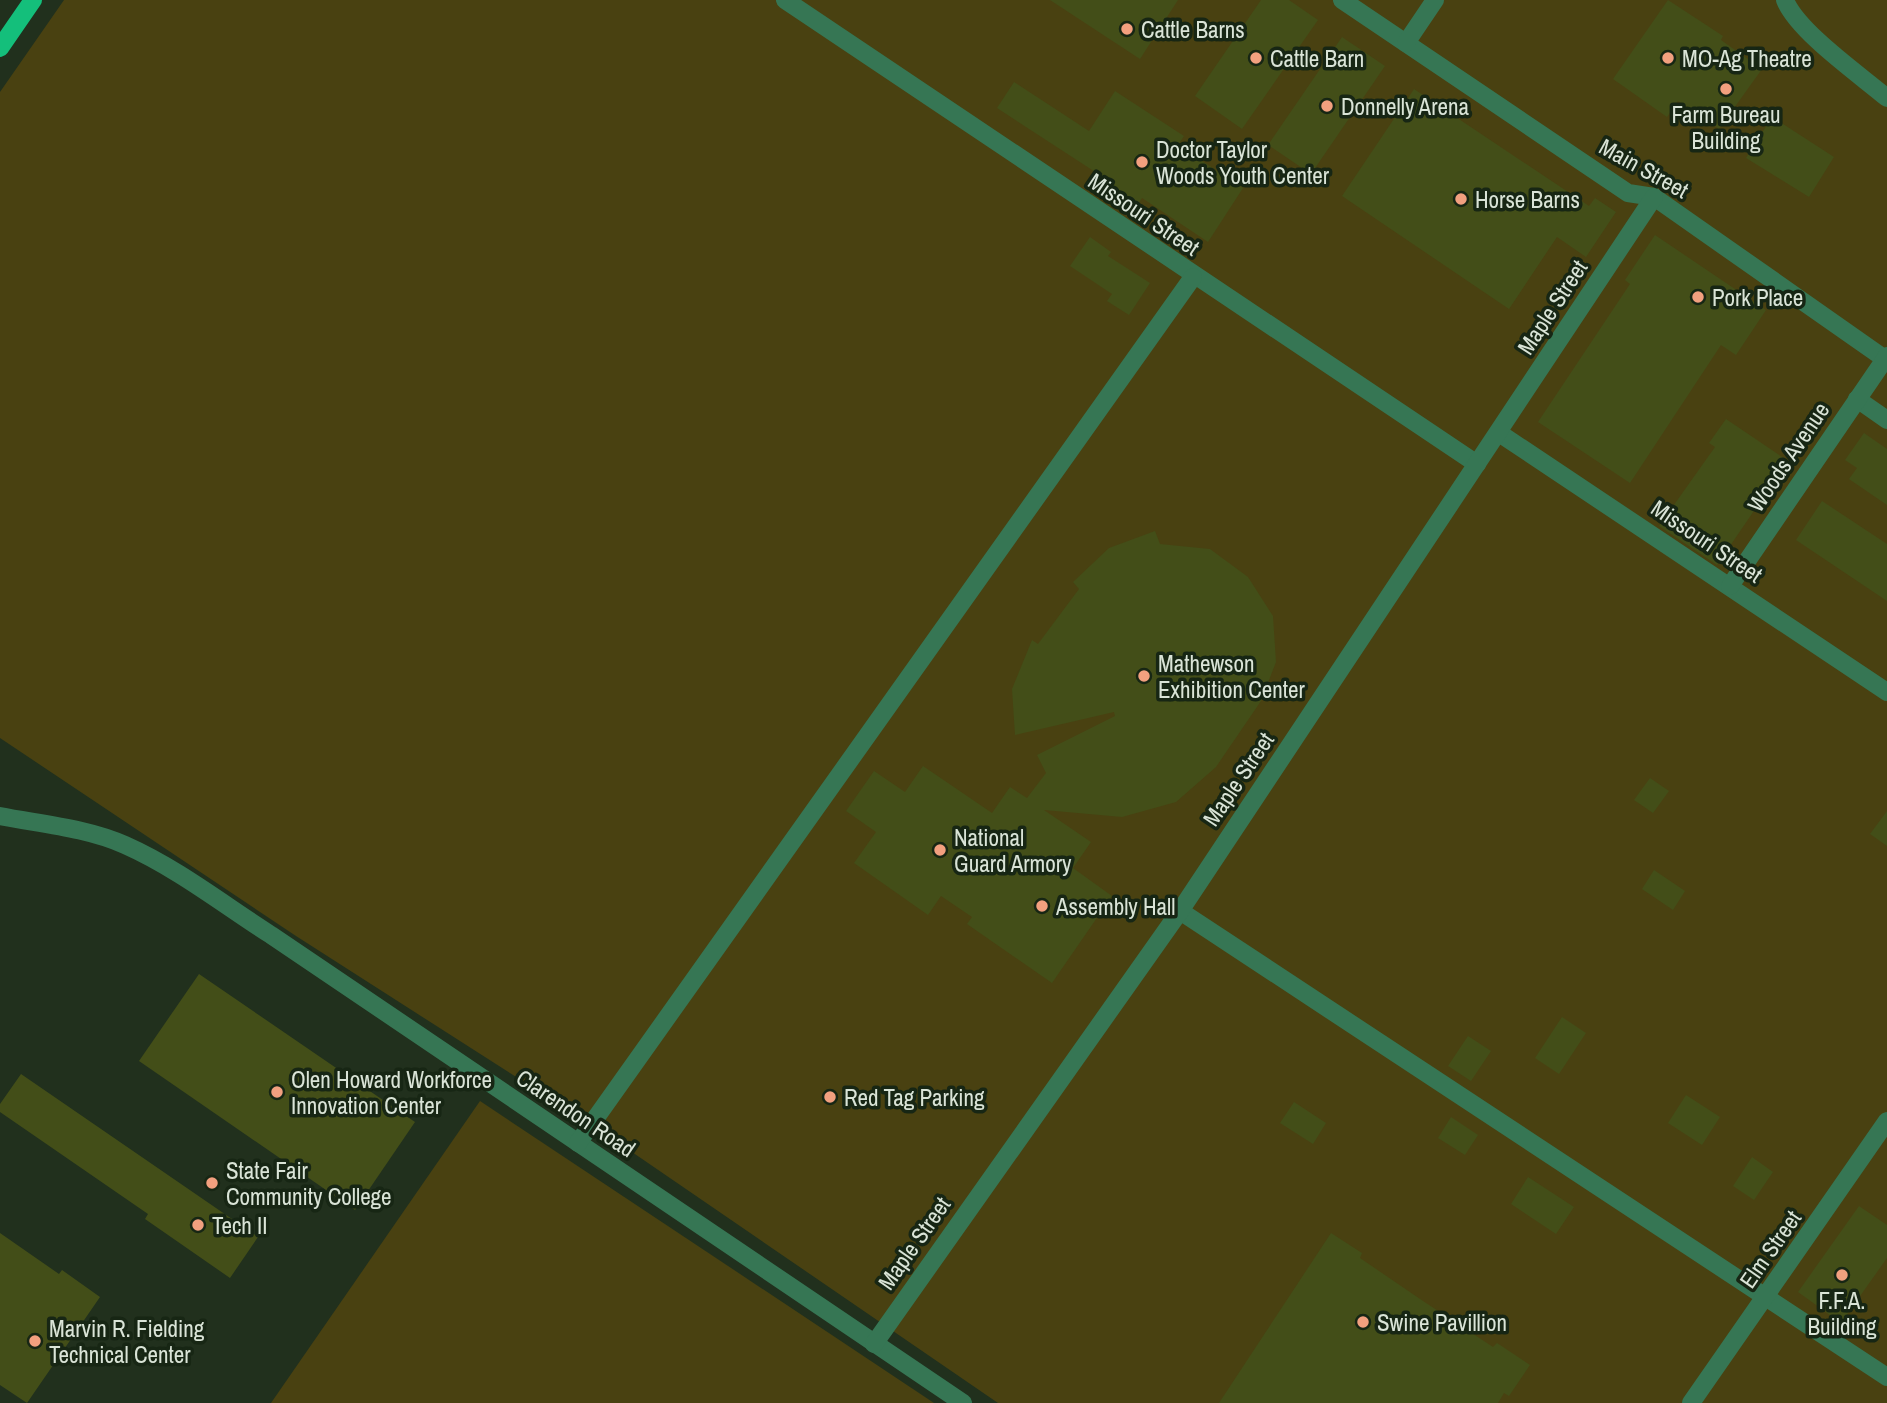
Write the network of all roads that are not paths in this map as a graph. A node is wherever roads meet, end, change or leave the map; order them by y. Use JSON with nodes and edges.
{"nodes":[{"id":1,"x":33,"y":0,"type":"edge"},
{"id":2,"x":785,"y":0,"type":"edge"},
{"id":3,"x":1342,"y":0,"type":"edge"},
{"id":4,"x":1435,"y":0,"type":"edge"},
{"id":5,"x":1785,"y":0,"type":"edge"},
{"id":6,"x":1406,"y":43,"type":"junction"},
{"id":7,"x":0,"y":47,"type":"edge"},
{"id":8,"x":1887,"y":98,"type":"edge"},
{"id":9,"x":1654,"y":197,"type":"junction"},
{"id":10,"x":1193,"y":277,"type":"junction"},
{"id":11,"x":1886,"y":357,"type":"edge"},
{"id":12,"x":1857,"y":399,"type":"junction"},
{"id":13,"x":1887,"y":419,"type":"edge"},
{"id":14,"x":1499,"y":433,"type":"junction"},
{"id":15,"x":1477,"y":464,"type":"junction"},
{"id":16,"x":1730,"y":586,"type":"junction"},
{"id":17,"x":1887,"y":692,"type":"edge"},
{"id":18,"x":0,"y":816,"type":"edge"},
{"id":19,"x":1180,"y":911,"type":"junction"},
{"id":20,"x":1887,"y":1121,"type":"edge"},
{"id":21,"x":578,"y":1143,"type":"junction"},
{"id":22,"x":1766,"y":1297,"type":"junction"},
{"id":23,"x":874,"y":1344,"type":"junction"},
{"id":24,"x":1887,"y":1377,"type":"edge"},
{"id":25,"x":963,"y":1403,"type":"edge"},
{"id":26,"x":1691,"y":1403,"type":"edge"}],
"edges":[{"from":1,"to":7,"type":"main road"},
{"from":2,"to":10,"type":"street","name":"Missouri Street"},
{"from":3,"to":6,"type":"street","name":"Main Street"},
{"from":4,"to":6,"type":"street"},
{"from":5,"to":8,"type":"street"},
{"from":6,"to":9,"type":"street","name":"Main Street"},
{"from":9,"to":11,"type":"street","name":"Main Street"},
{"from":9,"to":14,"type":"street","name":"Maple Street"},
{"from":10,"to":15,"type":"street","name":"Missouri Street"},
{"from":10,"to":21,"type":"street"},
{"from":11,"to":12,"type":"street","name":"Woods Avenue"},
{"from":12,"to":13,"type":"street"},
{"from":12,"to":16,"type":"street","name":"Woods Avenue"},
{"from":14,"to":15,"type":"street","name":"Maple Street"},
{"from":14,"to":16,"type":"street","name":"Missouri Street"},
{"from":15,"to":19,"type":"street","name":"Maple Street"},
{"from":16,"to":17,"type":"street","name":"Missouri Street"},
{"from":18,"to":21,"type":"street","name":"Clarendon Road"},
{"from":19,"to":22,"type":"street"},
{"from":19,"to":23,"type":"street","name":"Maple Street"},
{"from":20,"to":22,"type":"street","name":"Elm Street"},
{"from":21,"to":23,"type":"street","name":"Clarendon Road"},
{"from":22,"to":24,"type":"street"},
{"from":22,"to":26,"type":"street","name":"Elm Street"},
{"from":23,"to":25,"type":"street","name":"Clarendon Road"}]}
